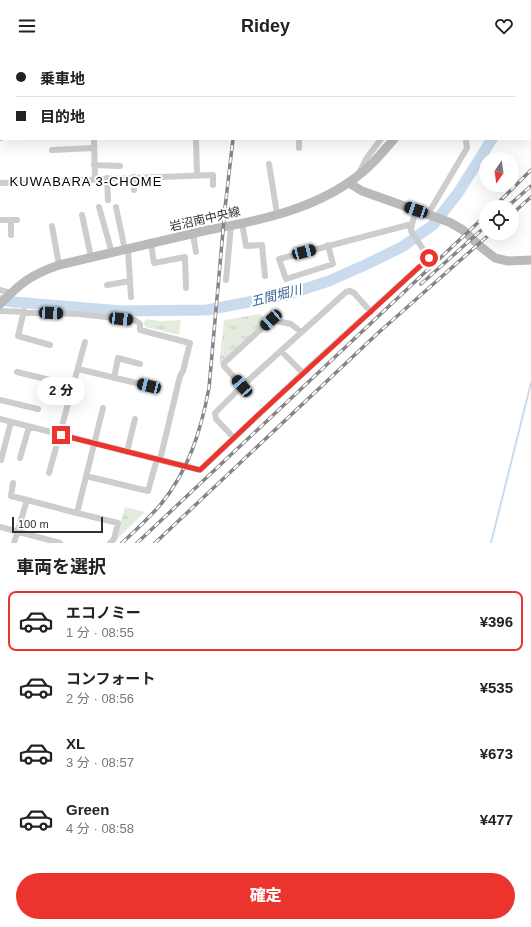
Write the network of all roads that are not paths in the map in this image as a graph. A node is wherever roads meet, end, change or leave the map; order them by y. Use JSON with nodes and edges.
{"nodes":[{"id":1,"x":94,"y":140,"type":"edge"},
{"id":2,"x":196,"y":140,"type":"edge"},
{"id":3,"x":299,"y":140,"type":"edge"},
{"id":4,"x":380,"y":140,"type":"edge"},
{"id":5,"x":393,"y":140,"type":"edge"},
{"id":6,"x":466,"y":141,"type":"dead end"},
{"id":7,"x":94,"y":148,"type":"junction"},
{"id":8,"x":299,"y":148,"type":"dead end"},
{"id":9,"x":52,"y":150,"type":"dead end"},
{"id":10,"x":269,"y":164,"type":"dead end"},
{"id":11,"x":94,"y":165,"type":"junction"},
{"id":12,"x":120,"y":166,"type":"dead end"},
{"id":13,"x":197,"y":175,"type":"junction"},
{"id":14,"x":358,"y":176,"type":"junction"},
{"id":15,"x":134,"y":177,"type":"junction"},
{"id":16,"x":107,"y":178,"type":"junction"},
{"id":17,"x":94,"y":179,"type":"junction"},
{"id":18,"x":0,"y":183,"type":"edge"},
{"id":19,"x":349,"y":183,"type":"junction"},
{"id":20,"x":213,"y":185,"type":"dead end"},
{"id":21,"x":134,"y":190,"type":"dead end"},
{"id":22,"x":108,"y":200,"type":"dead end"},
{"id":23,"x":99,"y":207,"type":"dead end"},
{"id":24,"x":116,"y":207,"type":"dead end"},
{"id":25,"x":416,"y":210,"type":"junction"},
{"id":26,"x":277,"y":214,"type":"junction"},
{"id":27,"x":82,"y":215,"type":"dead end"},
{"id":28,"x":430,"y":215,"type":"junction"},
{"id":29,"x":0,"y":220,"type":"edge"},
{"id":30,"x":242,"y":223,"type":"junction"},
{"id":31,"x":412,"y":224,"type":"junction"},
{"id":32,"x":52,"y":226,"type":"dead end"},
{"id":33,"x":231,"y":226,"type":"junction"},
{"id":34,"x":193,"y":234,"type":"junction"},
{"id":35,"x":11,"y":235,"type":"dead end"},
{"id":36,"x":150,"y":244,"type":"junction"},
{"id":37,"x":328,"y":245,"type":"junction"},
{"id":38,"x":126,"y":249,"type":"junction"},
{"id":39,"x":196,"y":252,"type":"dead end"},
{"id":40,"x":112,"y":253,"type":"junction"},
{"id":41,"x":91,"y":258,"type":"junction"},
{"id":42,"x":531,"y":260,"type":"edge"},
{"id":43,"x":58,"y":265,"type":"junction"},
{"id":44,"x":265,"y":276,"type":"dead end"},
{"id":45,"x":226,"y":280,"type":"dead end"},
{"id":46,"x":130,"y":281,"type":"junction"},
{"id":47,"x":107,"y":285,"type":"dead end"},
{"id":48,"x":186,"y":288,"type":"dead end"},
{"id":49,"x":0,"y":290,"type":"edge"},
{"id":50,"x":10,"y":294,"type":"junction"},
{"id":51,"x":131,"y":297,"type":"dead end"},
{"id":52,"x":0,"y":304,"type":"edge"},
{"id":53,"x":0,"y":311,"type":"edge"},
{"id":54,"x":24,"y":311,"type":"junction"},
{"id":55,"x":371,"y":312,"type":"junction"},
{"id":56,"x":301,"y":332,"type":"junction"},
{"id":57,"x":85,"y":342,"type":"dead end"},
{"id":58,"x":50,"y":345,"type":"dead end"},
{"id":59,"x":280,"y":351,"type":"junction"},
{"id":60,"x":140,"y":364,"type":"dead end"},
{"id":61,"x":78,"y":369,"type":"junction"},
{"id":62,"x":17,"y":372,"type":"dead end"},
{"id":63,"x":303,"y":373,"type":"junction"},
{"id":64,"x":114,"y":378,"type":"junction"},
{"id":65,"x":149,"y":386,"type":"dead end"},
{"id":66,"x":242,"y":386,"type":"junction"},
{"id":67,"x":72,"y":393,"type":"junction"},
{"id":68,"x":0,"y":401,"type":"edge"},
{"id":69,"x":102,"y":408,"type":"dead end"},
{"id":70,"x":38,"y":409,"type":"dead end"},
{"id":71,"x":135,"y":419,"type":"dead end"},
{"id":72,"x":0,"y":420,"type":"edge"},
{"id":73,"x":11,"y":422,"type":"junction"},
{"id":74,"x":29,"y":427,"type":"junction"},
{"id":75,"x":61,"y":435,"type":"junction"},
{"id":76,"x":234,"y":438,"type":"junction"},
{"id":77,"x":95,"y":444,"type":"junction"},
{"id":78,"x":127,"y":452,"type":"junction"},
{"id":79,"x":20,"y":458,"type":"dead end"},
{"id":80,"x":1,"y":460,"type":"edge"},
{"id":81,"x":158,"y":460,"type":"junction"},
{"id":82,"x":49,"y":473,"type":"dead end"},
{"id":83,"x":86,"y":476,"type":"junction"},
{"id":84,"x":14,"y":483,"type":"dead end"},
{"id":85,"x":27,"y":500,"type":"junction"},
{"id":86,"x":77,"y":513,"type":"junction"},
{"id":87,"x":0,"y":527,"type":"edge"},
{"id":88,"x":17,"y":531,"type":"junction"},
{"id":89,"x":14,"y":543,"type":"edge"},
{"id":90,"x":60,"y":543,"type":"edge"},
{"id":91,"x":110,"y":543,"type":"edge"}],
"edges":[{"from":1,"to":7,"type":"street"},
{"from":2,"to":13,"type":"street"},
{"from":3,"to":8,"type":"street"},
{"from":4,"to":14,"type":"street"},
{"from":5,"to":14,"type":"street","name":"岩沼南中央線"},
{"from":6,"to":28,"type":"street"},
{"from":7,"to":9,"type":"street"},
{"from":7,"to":11,"type":"street"},
{"from":10,"to":26,"type":"street"},
{"from":11,"to":12,"type":"street"},
{"from":11,"to":17,"type":"street"},
{"from":13,"to":15,"type":"street"},
{"from":13,"to":20,"type":"street"},
{"from":14,"to":19,"type":"street","name":"岩沼南中央線"},
{"from":15,"to":16,"type":"street"},
{"from":15,"to":21,"type":"street"},
{"from":16,"to":17,"type":"street"},
{"from":16,"to":22,"type":"street"},
{"from":17,"to":18,"type":"street"},
{"from":19,"to":25,"type":"street"},
{"from":19,"to":26,"type":"street","name":"岩沼南中央線"},
{"from":23,"to":40,"type":"street"},
{"from":24,"to":38,"type":"street"},
{"from":25,"to":28,"type":"street"},
{"from":25,"to":31,"type":"street"},
{"from":26,"to":30,"type":"street","name":"岩沼南中央線"},
{"from":27,"to":41,"type":"street"},
{"from":28,"to":42,"type":"street"},
{"from":29,"to":35,"type":"street"},
{"from":30,"to":33,"type":"street","name":"岩沼南中央線"},
{"from":30,"to":44,"type":"street"},
{"from":31,"to":37,"type":"street"},
{"from":31,"to":55,"type":"street"},
{"from":32,"to":43,"type":"street"},
{"from":33,"to":34,"type":"street","name":"岩沼南中央線"},
{"from":33,"to":45,"type":"street"},
{"from":34,"to":36,"type":"street","name":"岩沼南中央線"},
{"from":34,"to":39,"type":"street"},
{"from":36,"to":38,"type":"street","name":"岩沼南中央線"},
{"from":36,"to":48,"type":"street"},
{"from":37,"to":37,"type":"street"},
{"from":38,"to":40,"type":"street","name":"岩沼南中央線"},
{"from":38,"to":46,"type":"street"},
{"from":40,"to":41,"type":"street","name":"岩沼南中央線"},
{"from":41,"to":43,"type":"street","name":"岩沼南中央線"},
{"from":43,"to":50,"type":"street","name":"岩沼南中央線"},
{"from":46,"to":47,"type":"street"},
{"from":46,"to":51,"type":"street"},
{"from":49,"to":50,"type":"street"},
{"from":50,"to":52,"type":"street","name":"岩沼南中央線"},
{"from":53,"to":54,"type":"street"},
{"from":54,"to":58,"type":"street"},
{"from":54,"to":81,"type":"street"},
{"from":55,"to":56,"type":"street"},
{"from":55,"to":63,"type":"street"},
{"from":56,"to":59,"type":"street"},
{"from":56,"to":66,"type":"street"},
{"from":57,"to":61,"type":"street"},
{"from":59,"to":63,"type":"street"},
{"from":59,"to":66,"type":"street"},
{"from":60,"to":64,"type":"street"},
{"from":61,"to":64,"type":"street"},
{"from":61,"to":67,"type":"street"},
{"from":62,"to":67,"type":"street"},
{"from":63,"to":76,"type":"street"},
{"from":64,"to":65,"type":"street"},
{"from":66,"to":76,"type":"street"},
{"from":67,"to":75,"type":"street"},
{"from":68,"to":70,"type":"street"},
{"from":69,"to":77,"type":"street"},
{"from":71,"to":78,"type":"street"},
{"from":72,"to":73,"type":"street"},
{"from":73,"to":74,"type":"street"},
{"from":73,"to":80,"type":"street"},
{"from":74,"to":75,"type":"street"},
{"from":74,"to":79,"type":"street"},
{"from":75,"to":77,"type":"street"},
{"from":75,"to":82,"type":"street"},
{"from":76,"to":81,"type":"street"},
{"from":77,"to":78,"type":"street"},
{"from":77,"to":83,"type":"street"},
{"from":78,"to":81,"type":"street"},
{"from":81,"to":83,"type":"street"},
{"from":83,"to":86,"type":"street"},
{"from":84,"to":85,"type":"street"},
{"from":85,"to":86,"type":"street"},
{"from":85,"to":88,"type":"street"},
{"from":86,"to":91,"type":"street"},
{"from":87,"to":88,"type":"street"},
{"from":88,"to":89,"type":"street"},
{"from":88,"to":90,"type":"street"}]}
